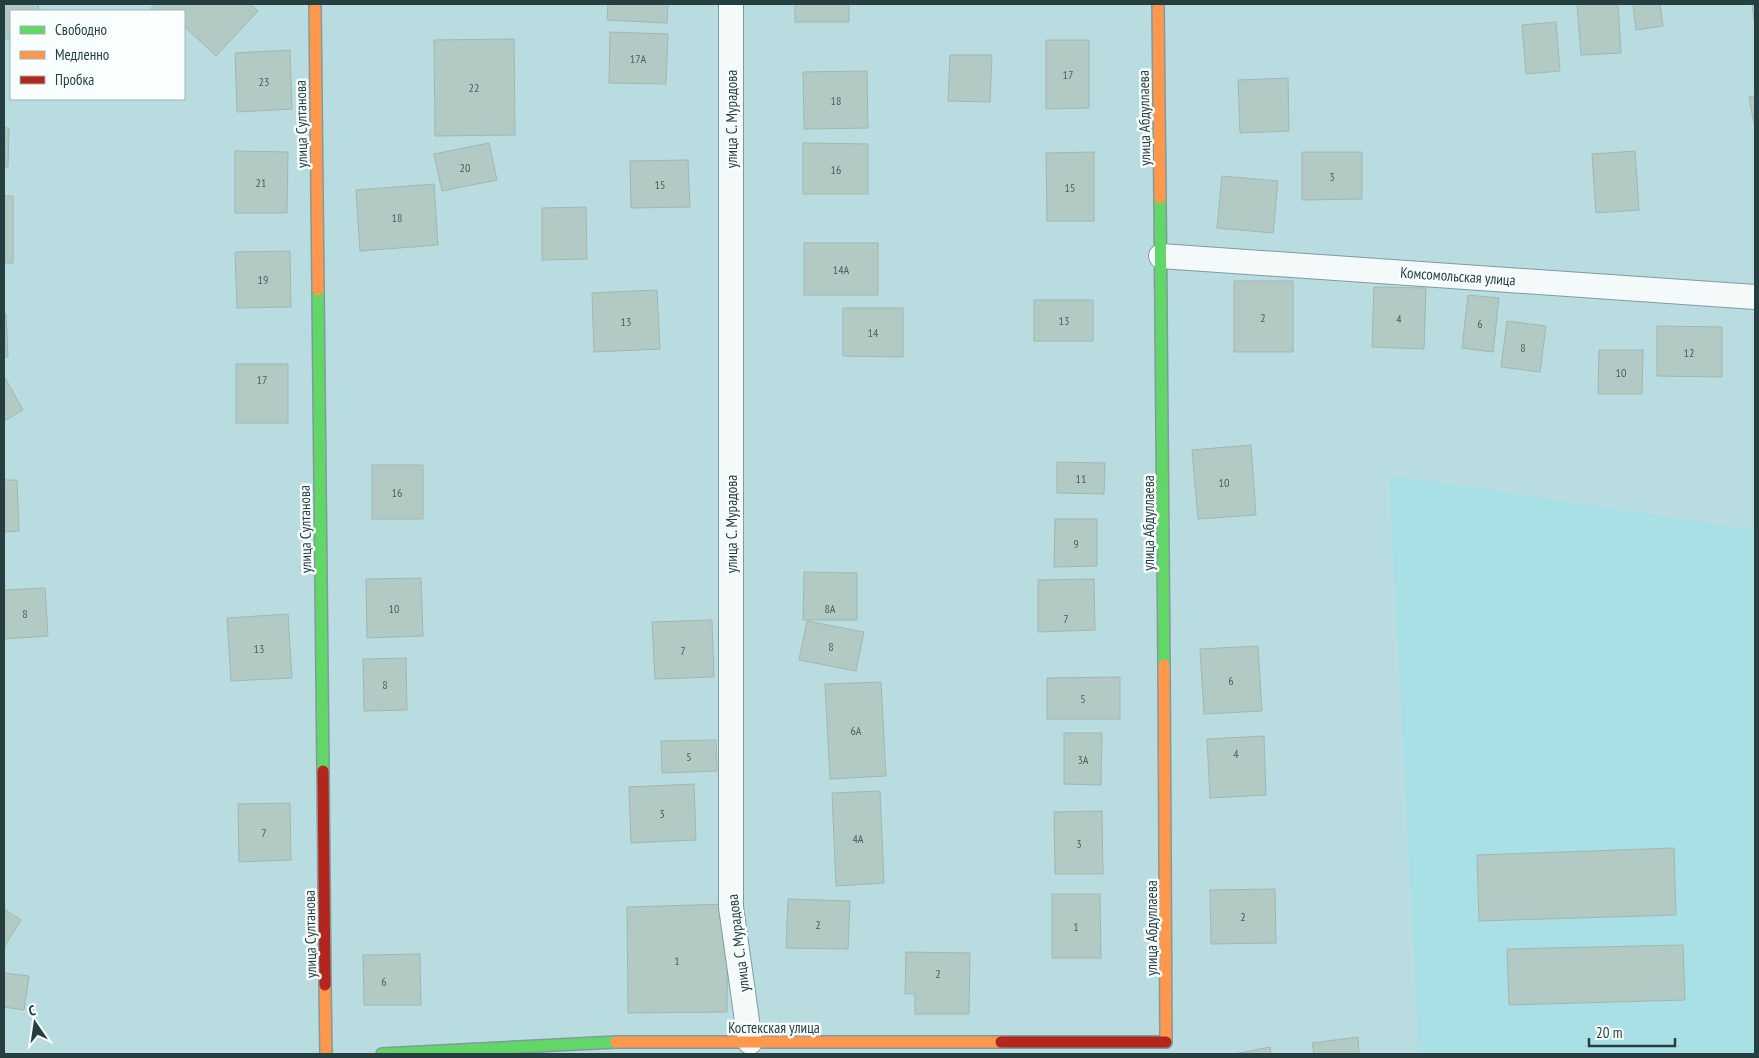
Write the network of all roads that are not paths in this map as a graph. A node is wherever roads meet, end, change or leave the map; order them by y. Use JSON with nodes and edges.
{"nodes":[{"id":1,"x":315,"y":4,"type":"edge"},
{"id":2,"x":732,"y":4,"type":"edge"},
{"id":3,"x":1158,"y":4,"type":"edge"},
{"id":4,"x":1161,"y":256,"type":"junction"},
{"id":5,"x":1755,"y":297,"type":"edge"},
{"id":6,"x":750,"y":1042,"type":"junction"},
{"id":7,"x":1167,"y":1042,"type":"joint"},
{"id":8,"x":326,"y":1054,"type":"edge"},
{"id":9,"x":382,"y":1054,"type":"edge"}],
"edges":[{"from":1,"to":8,"type":"street","name":"улица Султанова"},
{"from":2,"to":6,"type":"street","name":"улица С. Мурадова"},
{"from":3,"to":4,"type":"street","name":"улица Абдуллаева"},
{"from":4,"to":5,"type":"street","name":"Комсомольская улица"},
{"from":4,"to":7,"type":"street","name":"улица Абдуллаева"},
{"from":6,"to":7,"type":"street","name":"Костекская улица"},
{"from":6,"to":9,"type":"street","name":"Костекская улица"}]}
